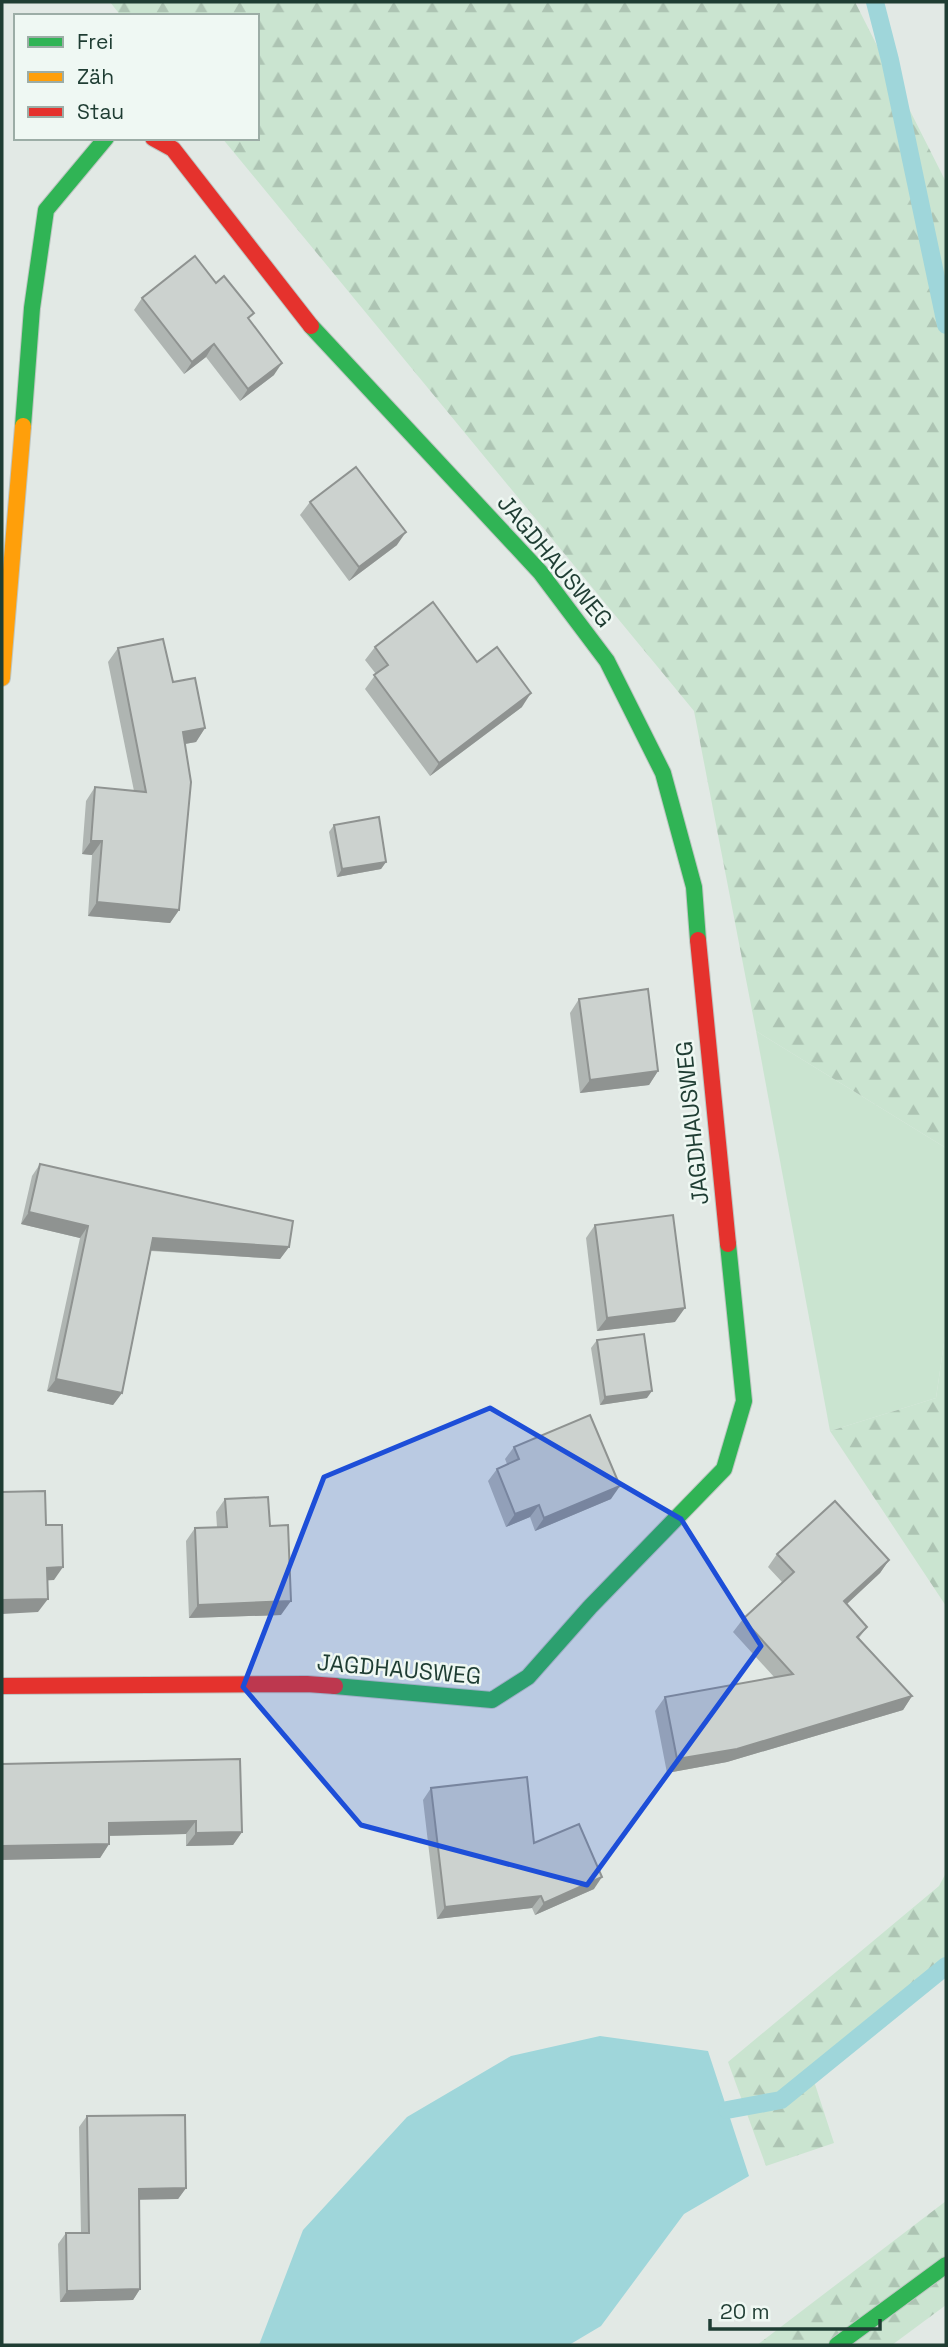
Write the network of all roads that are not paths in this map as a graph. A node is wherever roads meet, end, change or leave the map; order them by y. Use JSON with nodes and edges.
{"nodes":[{"id":1,"x":104,"y":140,"type":"edge"},
{"id":2,"x":157,"y":140,"type":"edge"},
{"id":3,"x":2,"y":678,"type":"edge"},
{"id":4,"x":2,"y":1686,"type":"edge"},
{"id":5,"x":946,"y":2265,"type":"edge"},
{"id":6,"x":836,"y":2345,"type":"edge"}],
"edges":[{"from":1,"to":3,"type":"street"},
{"from":2,"to":4,"type":"street","name":"JAGDHAUSWEG"},
{"from":5,"to":6,"type":"street"}]}
